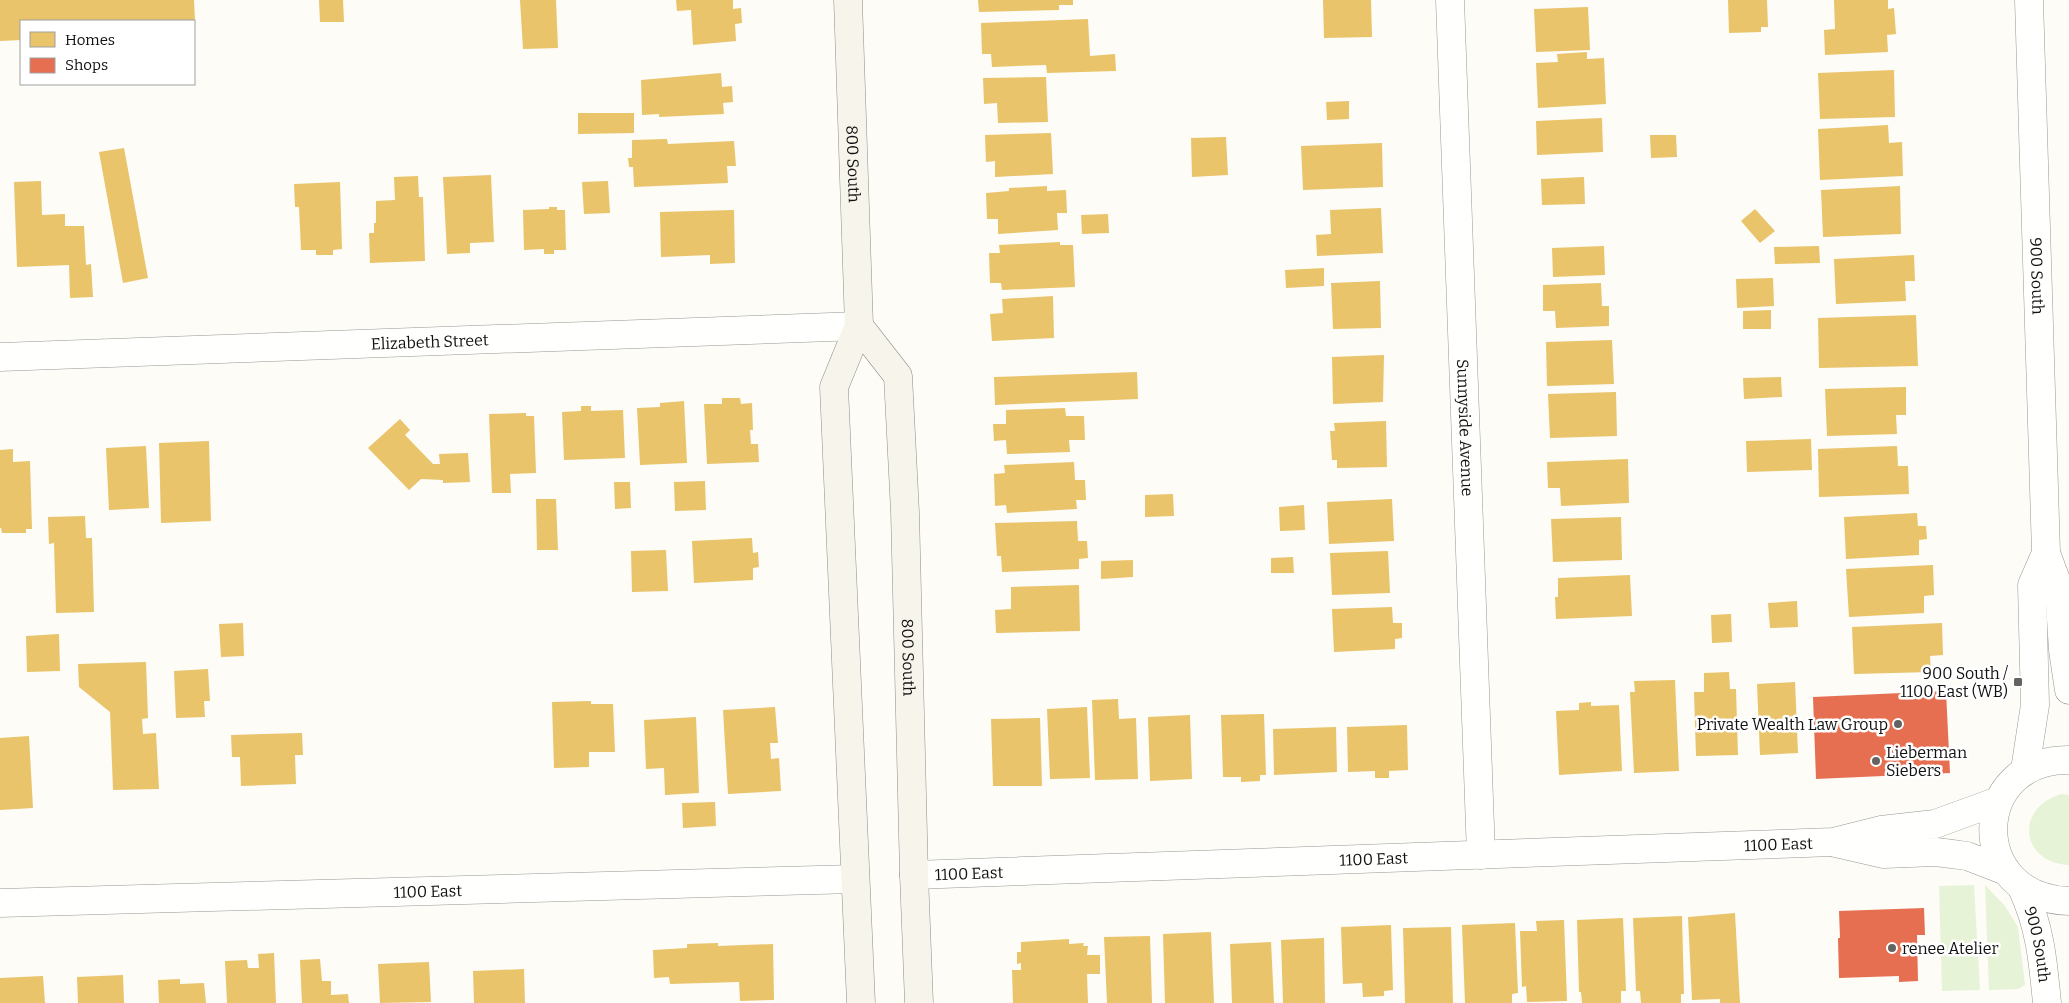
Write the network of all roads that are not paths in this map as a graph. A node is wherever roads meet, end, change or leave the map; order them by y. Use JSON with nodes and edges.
{"nodes":[{"id":1,"x":848,"y":0,"type":"edge"},
{"id":2,"x":1450,"y":0,"type":"edge"},
{"id":3,"x":2029,"y":0,"type":"edge"},
{"id":4,"x":859,"y":326,"type":"junction"},
{"id":5,"x":0,"y":357,"type":"edge"},
{"id":6,"x":2046,"y":553,"type":"junction"},
{"id":7,"x":2069,"y":690,"type":"edge"},
{"id":8,"x":2069,"y":760,"type":"edge"},
{"id":9,"x":2025,"y":770,"type":"junction"},
{"id":10,"x":1998,"y":802,"type":"junction"},
{"id":11,"x":1832,"y":842,"type":"junction"},
{"id":12,"x":1481,"y":855,"type":"junction"},
{"id":13,"x":914,"y":874,"type":"junction"},
{"id":14,"x":856,"y":879,"type":"junction"},
{"id":15,"x":2014,"y":879,"type":"junction"},
{"id":16,"x":2069,"y":901,"type":"edge"},
{"id":17,"x":0,"y":903,"type":"edge"},
{"id":18,"x":861,"y":1003,"type":"edge"},
{"id":19,"x":919,"y":1003,"type":"edge"},
{"id":20,"x":2047,"y":1003,"type":"edge"}],
"edges":[{"from":1,"to":4,"type":"main road","name":"800 South"},
{"from":2,"to":12,"type":"street","name":"Sunnyside Avenue"},
{"from":3,"to":6,"type":"street","name":"900 South"},
{"from":4,"to":5,"type":"street","name":"Elizabeth Street"},
{"from":4,"to":13,"type":"main road","name":"800 South"},
{"from":4,"to":14,"type":"main road","name":"800 South"},
{"from":6,"to":7,"type":"street","name":"900 South"},
{"from":6,"to":9,"type":"street","name":"900 South"},
{"from":8,"to":9,"type":"street"},
{"from":9,"to":10,"type":"street"},
{"from":10,"to":11,"type":"street","name":"1100 East"},
{"from":10,"to":15,"type":"street","name":"900 South"},
{"from":11,"to":12,"type":"street","name":"1100 East"},
{"from":11,"to":15,"type":"street","name":"1100 East"},
{"from":12,"to":13,"type":"street","name":"1100 East"},
{"from":13,"to":19,"type":"main road","name":"800 South"},
{"from":14,"to":17,"type":"street","name":"1100 East"},
{"from":14,"to":18,"type":"main road","name":"800 South"},
{"from":15,"to":16,"type":"street","name":"1100 East"},
{"from":15,"to":20,"type":"street","name":"900 South"}]}
